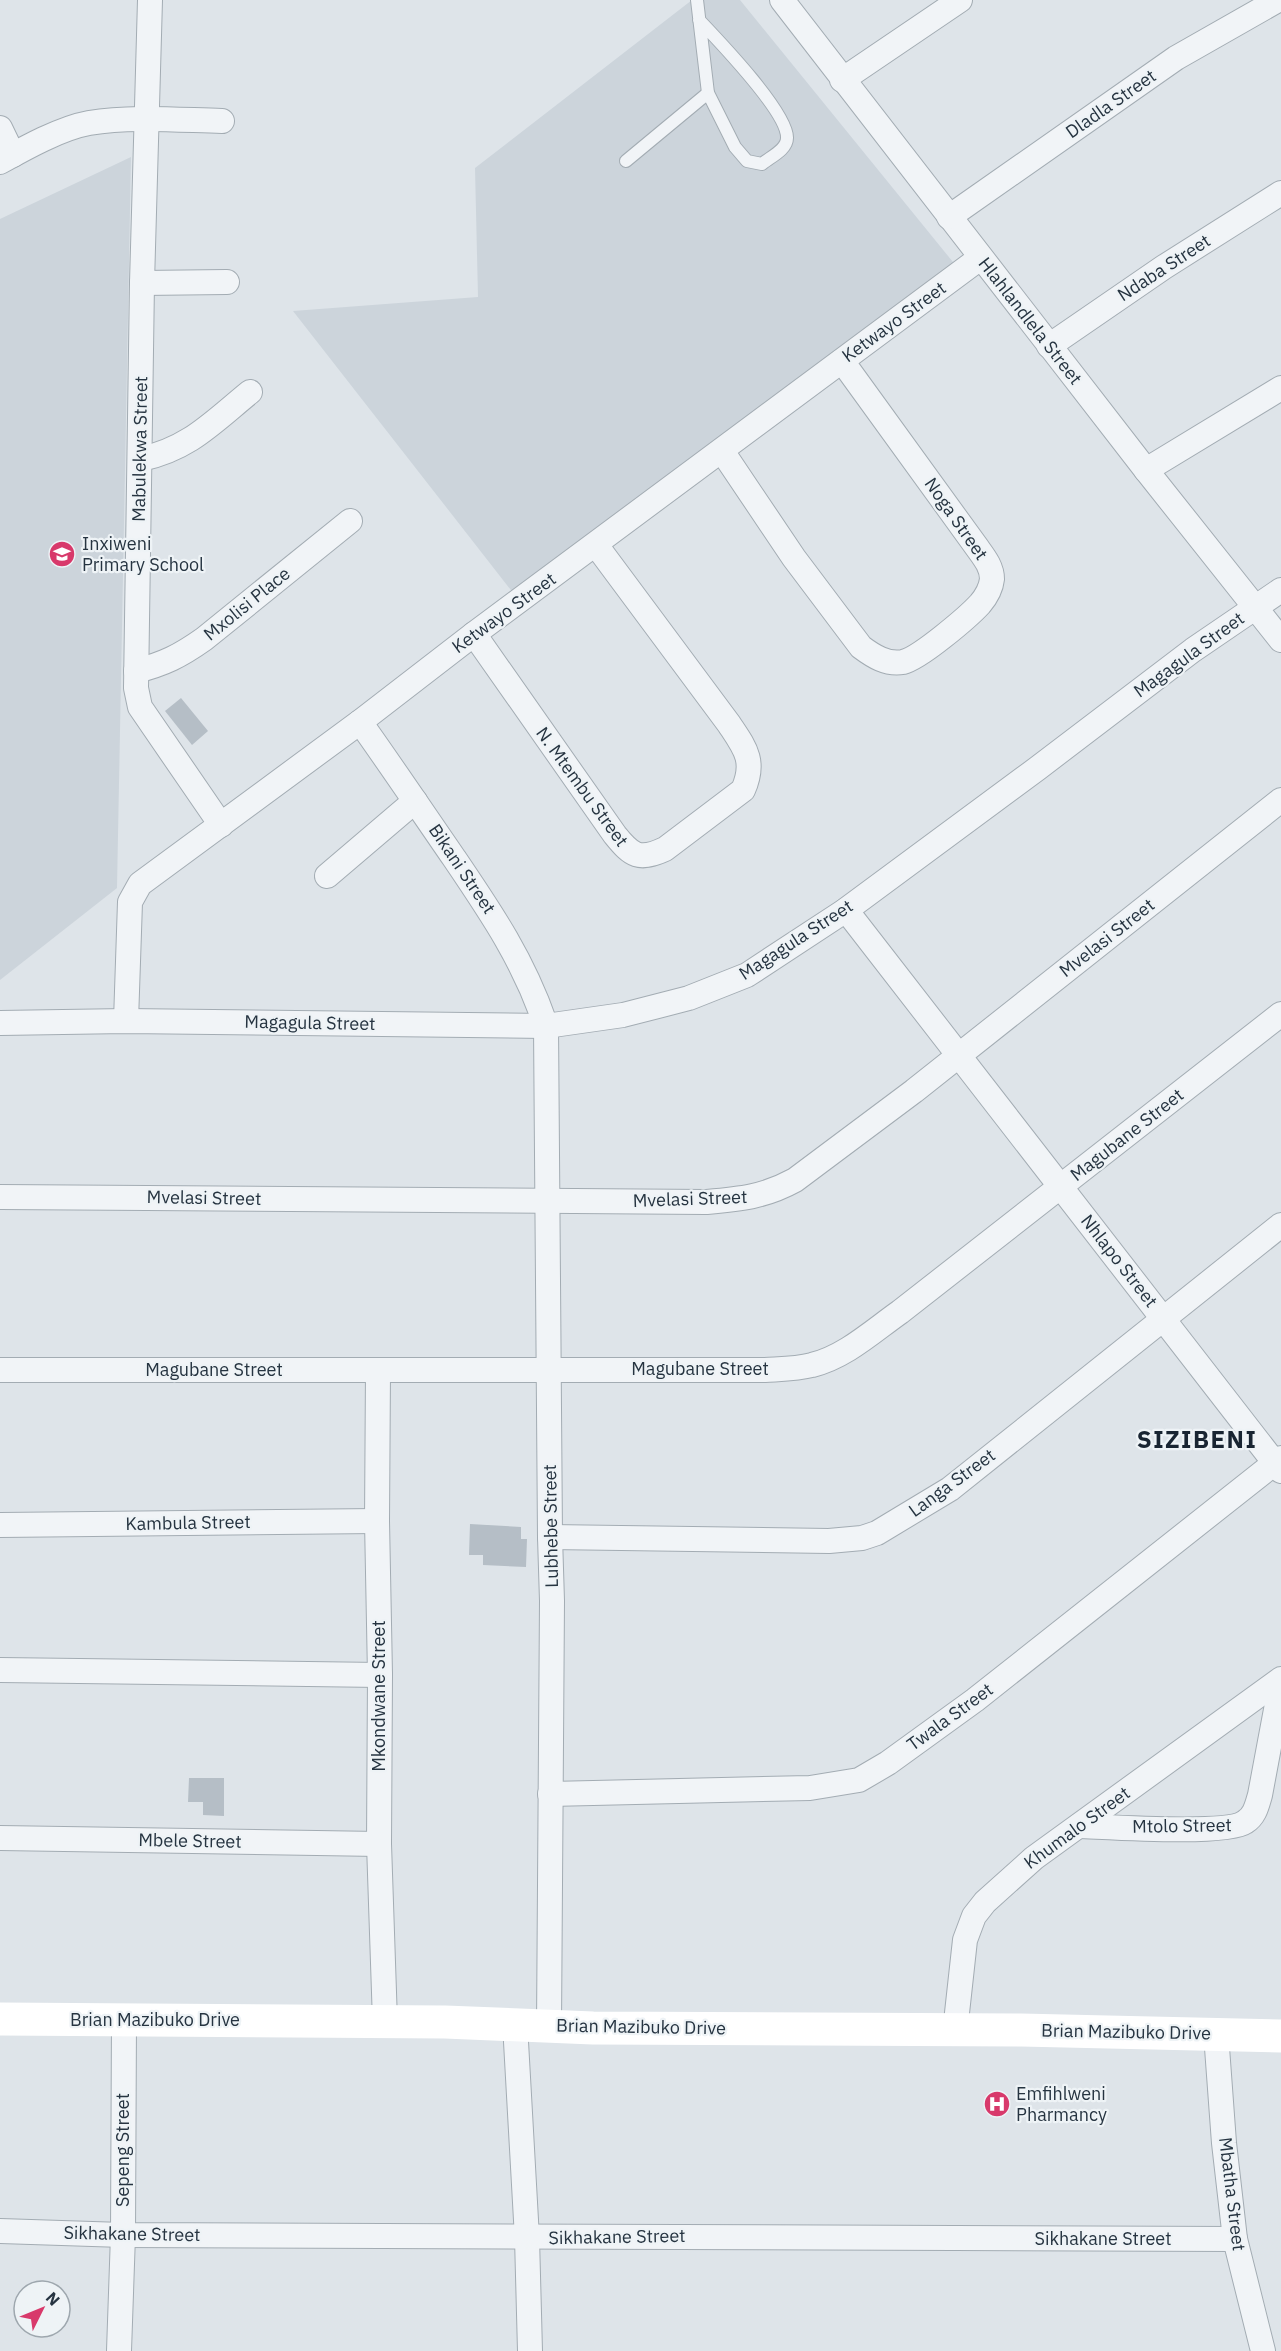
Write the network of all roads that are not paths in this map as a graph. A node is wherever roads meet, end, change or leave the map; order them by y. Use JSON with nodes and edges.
{"nodes":[{"id":1,"x":150,"y":0,"type":"edge"},
{"id":2,"x":697,"y":0,"type":"edge"},
{"id":3,"x":782,"y":0,"type":"edge"},
{"id":4,"x":960,"y":0,"type":"edge"},
{"id":5,"x":1278,"y":0,"type":"edge"},
{"id":6,"x":699,"y":20,"type":"junction"},
{"id":7,"x":843,"y":80,"type":"junction"},
{"id":8,"x":708,"y":93,"type":"junction"},
{"id":9,"x":148,"y":119,"type":"junction"},
{"id":10,"x":222,"y":121,"type":"dead end"},
{"id":11,"x":0,"y":128,"type":"edge"},
{"id":12,"x":6,"y":158,"type":"edge"},
{"id":13,"x":626,"y":160,"type":"dead end"},
{"id":14,"x":1281,"y":193,"type":"edge"},
{"id":15,"x":949,"y":217,"type":"junction"},
{"id":16,"x":980,"y":258,"type":"junction"},
{"id":17,"x":227,"y":282,"type":"dead end"},
{"id":18,"x":142,"y":283,"type":"junction"},
{"id":19,"x":1049,"y":346,"type":"junction"},
{"id":20,"x":842,"y":361,"type":"junction"},
{"id":21,"x":1281,"y":388,"type":"edge"},
{"id":22,"x":250,"y":392,"type":"dead end"},
{"id":23,"x":722,"y":451,"type":"junction"},
{"id":24,"x":141,"y":459,"type":"junction"},
{"id":25,"x":1146,"y":470,"type":"junction"},
{"id":26,"x":350,"y":521,"type":"dead end"},
{"id":27,"x":596,"y":545,"type":"junction"},
{"id":28,"x":1281,"y":590,"type":"edge"},
{"id":29,"x":1256,"y":606,"type":"junction"},
{"id":30,"x":474,"y":634,"type":"junction"},
{"id":31,"x":1281,"y":640,"type":"edge"},
{"id":32,"x":136,"y":671,"type":"junction"},
{"id":33,"x":360,"y":722,"type":"junction"},
{"id":34,"x":415,"y":801,"type":"junction"},
{"id":35,"x":1281,"y":801,"type":"edge"},
{"id":36,"x":221,"y":825,"type":"junction"},
{"id":37,"x":327,"y":876,"type":"dead end"},
{"id":38,"x":846,"y":909,"type":"junction"},
{"id":39,"x":1281,"y":1014,"type":"edge"},
{"id":40,"x":126,"y":1021,"type":"junction"},
{"id":41,"x":0,"y":1023,"type":"edge"},
{"id":42,"x":546,"y":1026,"type":"junction"},
{"id":43,"x":959,"y":1055,"type":"junction"},
{"id":44,"x":1061,"y":1188,"type":"junction"},
{"id":45,"x":0,"y":1197,"type":"edge"},
{"id":46,"x":547,"y":1201,"type":"junction"},
{"id":47,"x":1281,"y":1225,"type":"edge"},
{"id":48,"x":1163,"y":1317,"type":"junction"},
{"id":49,"x":548,"y":1369,"type":"junction"},
{"id":50,"x":0,"y":1370,"type":"edge"},
{"id":51,"x":378,"y":1371,"type":"junction"},
{"id":52,"x":1279,"y":1464,"type":"edge"},
{"id":53,"x":377,"y":1521,"type":"junction"},
{"id":54,"x":0,"y":1525,"type":"edge"},
{"id":55,"x":550,"y":1537,"type":"junction"},
{"id":56,"x":0,"y":1670,"type":"edge"},
{"id":57,"x":380,"y":1675,"type":"junction"},
{"id":58,"x":1281,"y":1681,"type":"edge"},
{"id":59,"x":550,"y":1794,"type":"junction"},
{"id":60,"x":1079,"y":1826,"type":"junction"},
{"id":61,"x":0,"y":1838,"type":"edge"},
{"id":62,"x":380,"y":1844,"type":"junction"},
{"id":63,"x":0,"y":2019,"type":"edge"},
{"id":64,"x":124,"y":2020,"type":"junction"},
{"id":65,"x":385,"y":2022,"type":"junction"},
{"id":66,"x":514,"y":2024,"type":"junction"},
{"id":67,"x":549,"y":2026,"type":"junction"},
{"id":68,"x":955,"y":2031,"type":"junction"},
{"id":69,"x":1216,"y":2034,"type":"junction"},
{"id":70,"x":1281,"y":2036,"type":"edge"},
{"id":71,"x":0,"y":2231,"type":"edge"},
{"id":72,"x":123,"y":2235,"type":"junction"},
{"id":73,"x":527,"y":2238,"type":"junction"},
{"id":74,"x":1235,"y":2239,"type":"junction"},
{"id":75,"x":119,"y":2351,"type":"edge"},
{"id":76,"x":530,"y":2351,"type":"edge"},
{"id":77,"x":1263,"y":2351,"type":"edge"}],
"edges":[{"from":1,"to":9,"type":"street","name":"Mabulekwa Street"},
{"from":2,"to":6,"type":"lane"},
{"from":3,"to":7,"type":"street","name":"Hlahlandlela Street"},
{"from":4,"to":7,"type":"street"},
{"from":5,"to":15,"type":"street","name":"Dladla Street"},
{"from":6,"to":8,"type":"lane"},
{"from":6,"to":8,"type":"lane"},
{"from":7,"to":15,"type":"street","name":"Hlahlandlela Street"},
{"from":8,"to":13,"type":"lane"},
{"from":9,"to":10,"type":"street"},
{"from":9,"to":12,"type":"street"},
{"from":9,"to":18,"type":"street","name":"Mabulekwa Street"},
{"from":11,"to":12,"type":"street"},
{"from":14,"to":19,"type":"street","name":"Ndaba Street"},
{"from":15,"to":16,"type":"street","name":"Hlahlandlela Street"},
{"from":16,"to":19,"type":"street","name":"Hlahlandlela Street"},
{"from":16,"to":20,"type":"street","name":"Ketwayo Street"},
{"from":17,"to":18,"type":"street"},
{"from":18,"to":24,"type":"street","name":"Mabulekwa Street"},
{"from":19,"to":25,"type":"street","name":"Hlahlandlela Street"},
{"from":20,"to":23,"type":"street","name":"Ketwayo Street"},
{"from":20,"to":23,"type":"street","name":"Noga Street"},
{"from":21,"to":25,"type":"street"},
{"from":22,"to":24,"type":"street"},
{"from":23,"to":27,"type":"street","name":"Ketwayo Street"},
{"from":24,"to":32,"type":"street","name":"Mabulekwa Street"},
{"from":25,"to":29,"type":"street","name":"Hlahlandlela Street"},
{"from":26,"to":32,"type":"street","name":"Mxolisi Place"},
{"from":27,"to":30,"type":"street","name":"Ketwayo Street"},
{"from":27,"to":30,"type":"street","name":"N. Mtembu Street"},
{"from":28,"to":29,"type":"street","name":"Magagula Street"},
{"from":29,"to":31,"type":"street","name":"Hlahlandlela Street"},
{"from":29,"to":38,"type":"street","name":"Magagula Street"},
{"from":30,"to":33,"type":"street","name":"Ketwayo Street"},
{"from":32,"to":36,"type":"street","name":"Mabulekwa Street"},
{"from":33,"to":34,"type":"street","name":"Bikani Street"},
{"from":33,"to":36,"type":"street","name":"Ketwayo Street"},
{"from":34,"to":37,"type":"street"},
{"from":34,"to":42,"type":"street","name":"Bikani Street"},
{"from":35,"to":43,"type":"street","name":"Mvelasi Street"},
{"from":36,"to":40,"type":"street","name":"Ketwayo Street"},
{"from":38,"to":42,"type":"street","name":"Magagula Street"},
{"from":38,"to":43,"type":"street","name":"Nhlapo Street"},
{"from":39,"to":44,"type":"street","name":"Magubane Street"},
{"from":40,"to":41,"type":"street","name":"Magagula Street"},
{"from":40,"to":42,"type":"street","name":"Magagula Street"},
{"from":42,"to":46,"type":"street","name":"Lubhebe Street"},
{"from":43,"to":44,"type":"street","name":"Nhlapo Street"},
{"from":43,"to":46,"type":"street","name":"Mvelasi Street"},
{"from":44,"to":48,"type":"street","name":"Nhlapo Street"},
{"from":44,"to":49,"type":"street","name":"Magubane Street"},
{"from":45,"to":46,"type":"street","name":"Mvelasi Street"},
{"from":46,"to":49,"type":"street","name":"Lubhebe Street"},
{"from":47,"to":48,"type":"street","name":"Langa Street"},
{"from":48,"to":52,"type":"street","name":"Nhlapo Street"},
{"from":48,"to":55,"type":"street","name":"Langa Street"},
{"from":49,"to":51,"type":"street","name":"Magubane Street"},
{"from":49,"to":55,"type":"street","name":"Lubhebe Street"},
{"from":50,"to":51,"type":"street","name":"Magubane Street"},
{"from":51,"to":53,"type":"street","name":"Mkondwane Street"},
{"from":52,"to":59,"type":"street","name":"Twala Street"},
{"from":53,"to":54,"type":"street","name":"Kambula Street"},
{"from":53,"to":57,"type":"street","name":"Mkondwane Street"},
{"from":55,"to":59,"type":"street","name":"Lubhebe Street"},
{"from":56,"to":57,"type":"street"},
{"from":57,"to":62,"type":"street","name":"Mkondwane Street"},
{"from":58,"to":60,"type":"street","name":"Khumalo Street"},
{"from":58,"to":60,"type":"street","name":"Mtolo Street"},
{"from":59,"to":67,"type":"street","name":"Lubhebe Street"},
{"from":60,"to":68,"type":"street","name":"Khumalo Street"},
{"from":61,"to":62,"type":"street","name":"Mbele Street"},
{"from":62,"to":65,"type":"street","name":"Mkondwane Street"},
{"from":63,"to":64,"type":"street","name":"Brian Mazibuko Drive"},
{"from":64,"to":65,"type":"street","name":"Brian Mazibuko Drive"},
{"from":64,"to":72,"type":"street","name":"Sepeng Street"},
{"from":65,"to":66,"type":"street","name":"Brian Mazibuko Drive"},
{"from":66,"to":67,"type":"street","name":"Brian Mazibuko Drive"},
{"from":66,"to":73,"type":"street"},
{"from":67,"to":68,"type":"street","name":"Brian Mazibuko Drive"},
{"from":68,"to":69,"type":"street","name":"Brian Mazibuko Drive"},
{"from":69,"to":70,"type":"street","name":"Brian Mazibuko Drive"},
{"from":69,"to":74,"type":"street","name":"Mbatha Street"},
{"from":71,"to":72,"type":"street","name":"Sikhakane Street"},
{"from":72,"to":73,"type":"street","name":"Sikhakane Street"},
{"from":72,"to":75,"type":"street","name":"Sepeng Street"},
{"from":73,"to":74,"type":"street","name":"Sikhakane Street"},
{"from":73,"to":76,"type":"street"},
{"from":74,"to":77,"type":"street","name":"Mbatha Street"}]}
